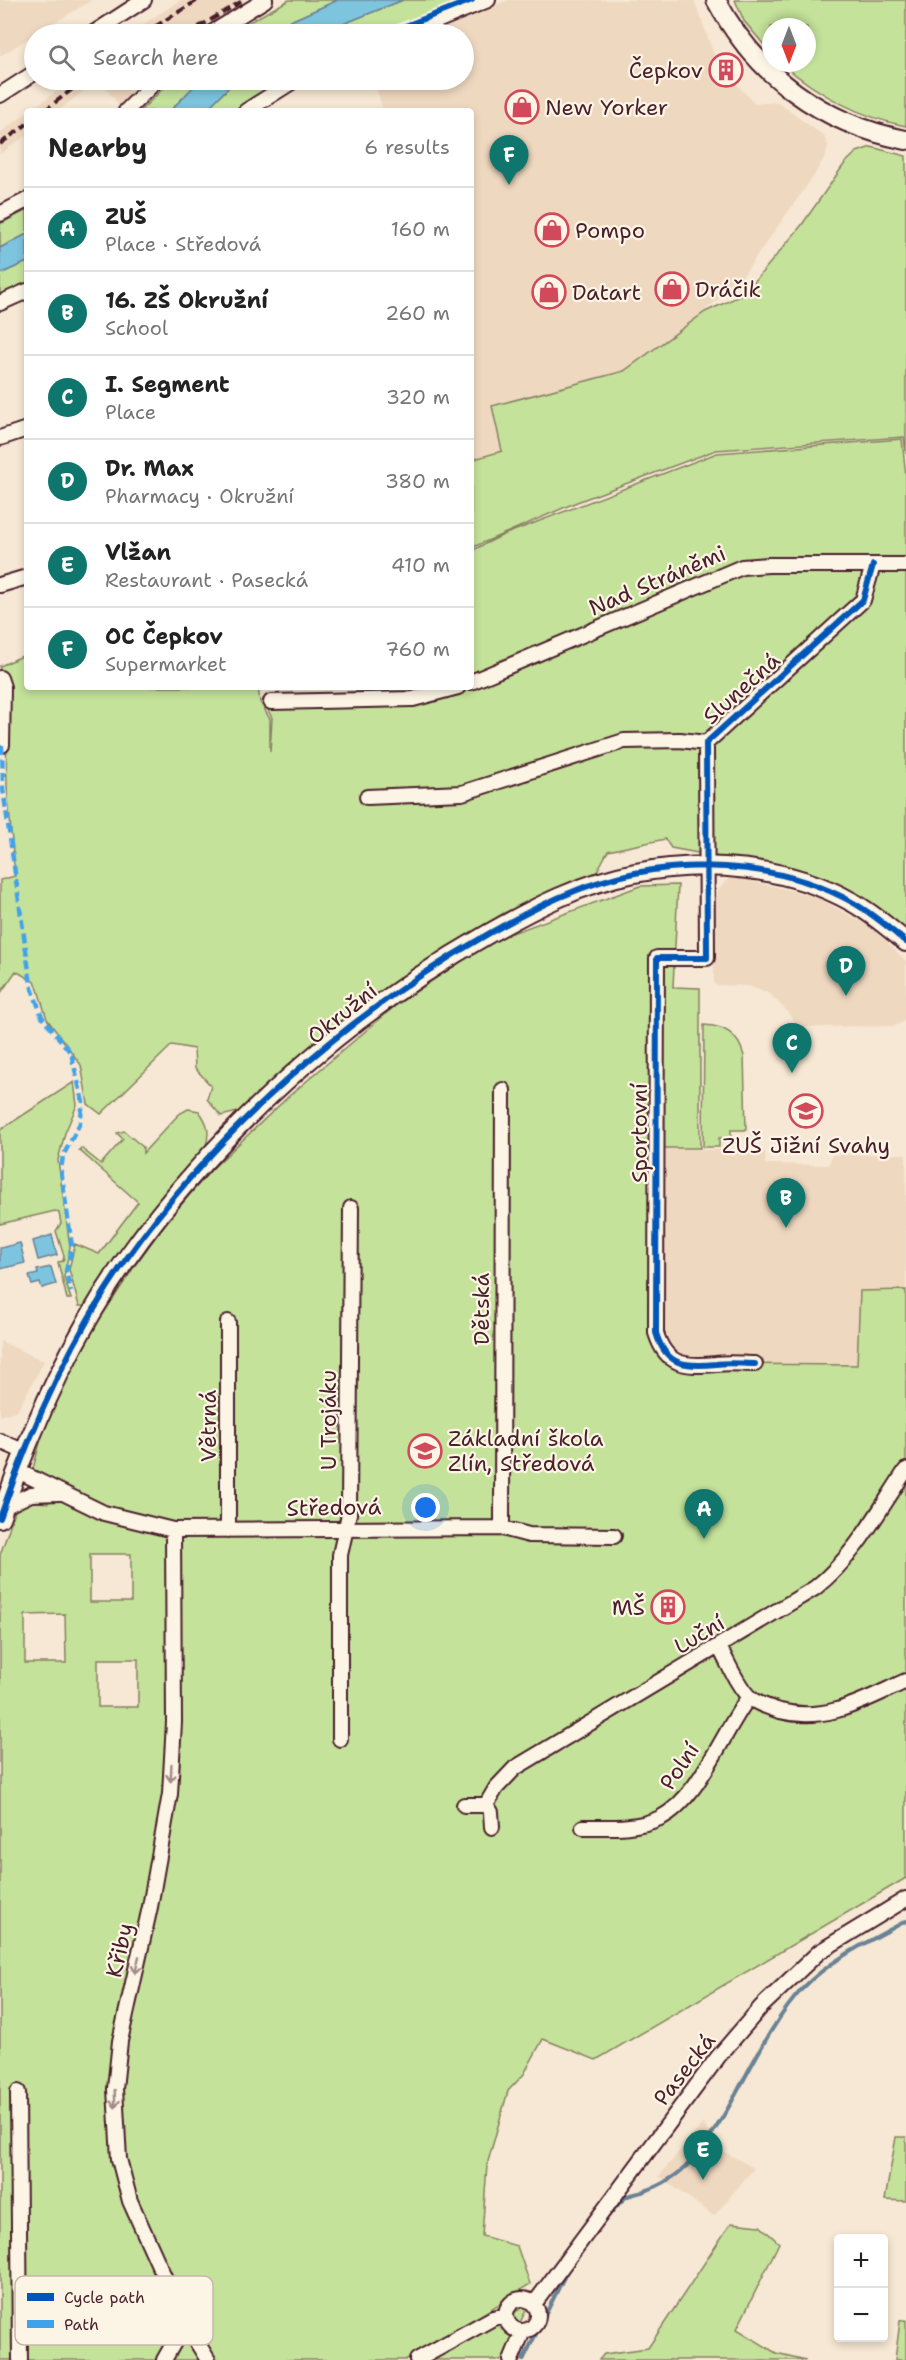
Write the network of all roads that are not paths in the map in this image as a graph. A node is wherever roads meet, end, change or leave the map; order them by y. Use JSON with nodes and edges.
{"nodes":[{"id":1,"x":144,"y":0,"type":"edge"},
{"id":2,"x":265,"y":0,"type":"edge"},
{"id":3,"x":488,"y":0,"type":"edge"},
{"id":4,"x":716,"y":0,"type":"edge"},
{"id":5,"x":107,"y":24,"type":"edge"},
{"id":6,"x":226,"y":24,"type":"edge"},
{"id":7,"x":429,"y":24,"type":"edge"},
{"id":8,"x":24,"y":79,"type":"edge"},
{"id":9,"x":147,"y":90,"type":"edge"},
{"id":10,"x":279,"y":90,"type":"edge"},
{"id":11,"x":0,"y":95,"type":"edge"},
{"id":12,"x":129,"y":108,"type":"edge"},
{"id":13,"x":251,"y":108,"type":"edge"},
{"id":14,"x":906,"y":140,"type":"edge"},
{"id":15,"x":24,"y":202,"type":"edge"},
{"id":16,"x":0,"y":214,"type":"edge"},
{"id":17,"x":24,"y":292,"type":"edge"},
{"id":18,"x":0,"y":303,"type":"edge"},
{"id":19,"x":24,"y":430,"type":"edge"},
{"id":20,"x":0,"y":438,"type":"edge"},
{"id":21,"x":873,"y":565,"type":"junction"},
{"id":22,"x":906,"y":565,"type":"edge"},
{"id":23,"x":24,"y":578,"type":"edge"},
{"id":24,"x":0,"y":585,"type":"edge"},
{"id":25,"x":0,"y":678,"type":"edge"},
{"id":26,"x":474,"y":681,"type":"edge"},
{"id":27,"x":447,"y":690,"type":"edge"},
{"id":28,"x":271,"y":702,"type":"dead end"},
{"id":29,"x":706,"y":744,"type":"junction"},
{"id":30,"x":2,"y":745,"type":"dead end"},
{"id":31,"x":367,"y":797,"type":"dead end"},
{"id":32,"x":709,"y":867,"type":"junction"},
{"id":33,"x":906,"y":942,"type":"edge"},
{"id":34,"x":503,"y":1090,"type":"dead end"},
{"id":35,"x":351,"y":1208,"type":"dead end"},
{"id":36,"x":228,"y":1322,"type":"dead end"},
{"id":37,"x":754,"y":1364,"type":"dead end"},
{"id":38,"x":0,"y":1441,"type":"edge"},
{"id":39,"x":25,"y":1452,"type":"junction"},
{"id":40,"x":906,"y":1470,"type":"edge"},
{"id":41,"x":18,"y":1471,"type":"junction"},
{"id":42,"x":59,"y":1493,"type":"junction"},
{"id":43,"x":2,"y":1513,"type":"edge"},
{"id":44,"x":346,"y":1527,"type":"junction"},
{"id":45,"x":502,"y":1528,"type":"junction"},
{"id":46,"x":173,"y":1530,"type":"junction"},
{"id":47,"x":228,"y":1530,"type":"junction"},
{"id":48,"x":614,"y":1536,"type":"dead end"},
{"id":49,"x":719,"y":1647,"type":"junction"},
{"id":50,"x":906,"y":1681,"type":"edge"},
{"id":51,"x":749,"y":1697,"type":"junction"},
{"id":52,"x":340,"y":1739,"type":"dead end"},
{"id":53,"x":464,"y":1804,"type":"dead end"},
{"id":54,"x":486,"y":1804,"type":"junction"},
{"id":55,"x":492,"y":1827,"type":"dead end"},
{"id":56,"x":583,"y":1827,"type":"dead end"},
{"id":57,"x":906,"y":1899,"type":"edge"},
{"id":58,"x":18,"y":2092,"type":"dead end"},
{"id":59,"x":19,"y":2276,"type":"edge"},
{"id":60,"x":163,"y":2276,"type":"edge"},
{"id":61,"x":534,"y":2304,"type":"junction"},
{"id":62,"x":506,"y":2315,"type":"junction"},
{"id":63,"x":523,"y":2331,"type":"junction"},
{"id":64,"x":20,"y":2345,"type":"edge"},
{"id":65,"x":173,"y":2345,"type":"edge"},
{"id":66,"x":199,"y":2345,"type":"edge"},
{"id":67,"x":20,"y":2360,"type":"edge"},
{"id":68,"x":164,"y":2360,"type":"edge"},
{"id":69,"x":208,"y":2360,"type":"edge"},
{"id":70,"x":417,"y":2360,"type":"edge"},
{"id":71,"x":511,"y":2360,"type":"edge"}],
"edges":[{"from":1,"to":5,"type":"street"},
{"from":2,"to":6,"type":"street"},
{"from":3,"to":7,"type":"street"},
{"from":4,"to":14,"type":"street"},
{"from":8,"to":11,"type":"street"},
{"from":9,"to":12,"type":"street"},
{"from":10,"to":13,"type":"street"},
{"from":15,"to":16,"type":"street"},
{"from":17,"to":18,"type":"street"},
{"from":19,"to":20,"type":"street"},
{"from":21,"to":22,"type":"street","name":"Nad Stráněmi"},
{"from":21,"to":26,"type":"street","name":"Nad Stráněmi"},
{"from":21,"to":29,"type":"street","name":"Slunečná"},
{"from":23,"to":24,"type":"street"},
{"from":25,"to":30,"type":"street"},
{"from":27,"to":28,"type":"street"},
{"from":29,"to":31,"type":"street","name":"Slunečná"},
{"from":29,"to":32,"type":"street","name":"Slunečná"},
{"from":32,"to":33,"type":"street","name":"Okružní"},
{"from":32,"to":37,"type":"street","name":"Sportovní"},
{"from":32,"to":39,"type":"street","name":"Okružní"},
{"from":34,"to":45,"type":"street","name":"Dětská"},
{"from":35,"to":44,"type":"street","name":"U Trojáku"},
{"from":36,"to":47,"type":"street","name":"Větrná"},
{"from":38,"to":39,"type":"street"},
{"from":39,"to":41,"type":"street","name":"Okružní"},
{"from":40,"to":49,"type":"street","name":"Luční"},
{"from":41,"to":42,"type":"street","name":"Středová"},
{"from":41,"to":43,"type":"street","name":"Okružní"},
{"from":42,"to":43,"type":"street","name":"Středová"},
{"from":42,"to":46,"type":"street","name":"Středová"},
{"from":44,"to":45,"type":"street","name":"Středová"},
{"from":44,"to":47,"type":"street","name":"Středová"},
{"from":44,"to":52,"type":"street","name":"U Trojáku"},
{"from":45,"to":48,"type":"street","name":"Středová"},
{"from":46,"to":47,"type":"street","name":"Středová"},
{"from":46,"to":60,"type":"street","name":"Křiby","one_way":true},
{"from":49,"to":51,"type":"street"},
{"from":49,"to":54,"type":"street","name":"Luční"},
{"from":50,"to":51,"type":"street"},
{"from":51,"to":56,"type":"street","name":"Polní"},
{"from":53,"to":54,"type":"street"},
{"from":54,"to":55,"type":"street"},
{"from":57,"to":61,"type":"street","name":"Pasecká"},
{"from":58,"to":59,"type":"street"},
{"from":61,"to":62,"type":"street"},
{"from":61,"to":63,"type":"street","name":"Pasecká"},
{"from":62,"to":63,"type":"street"},
{"from":62,"to":70,"type":"street"},
{"from":63,"to":71,"type":"street","name":"Pasecká"},
{"from":64,"to":67,"type":"street"},
{"from":65,"to":68,"type":"street"},
{"from":66,"to":69,"type":"street","name":"Křiby"}]}
